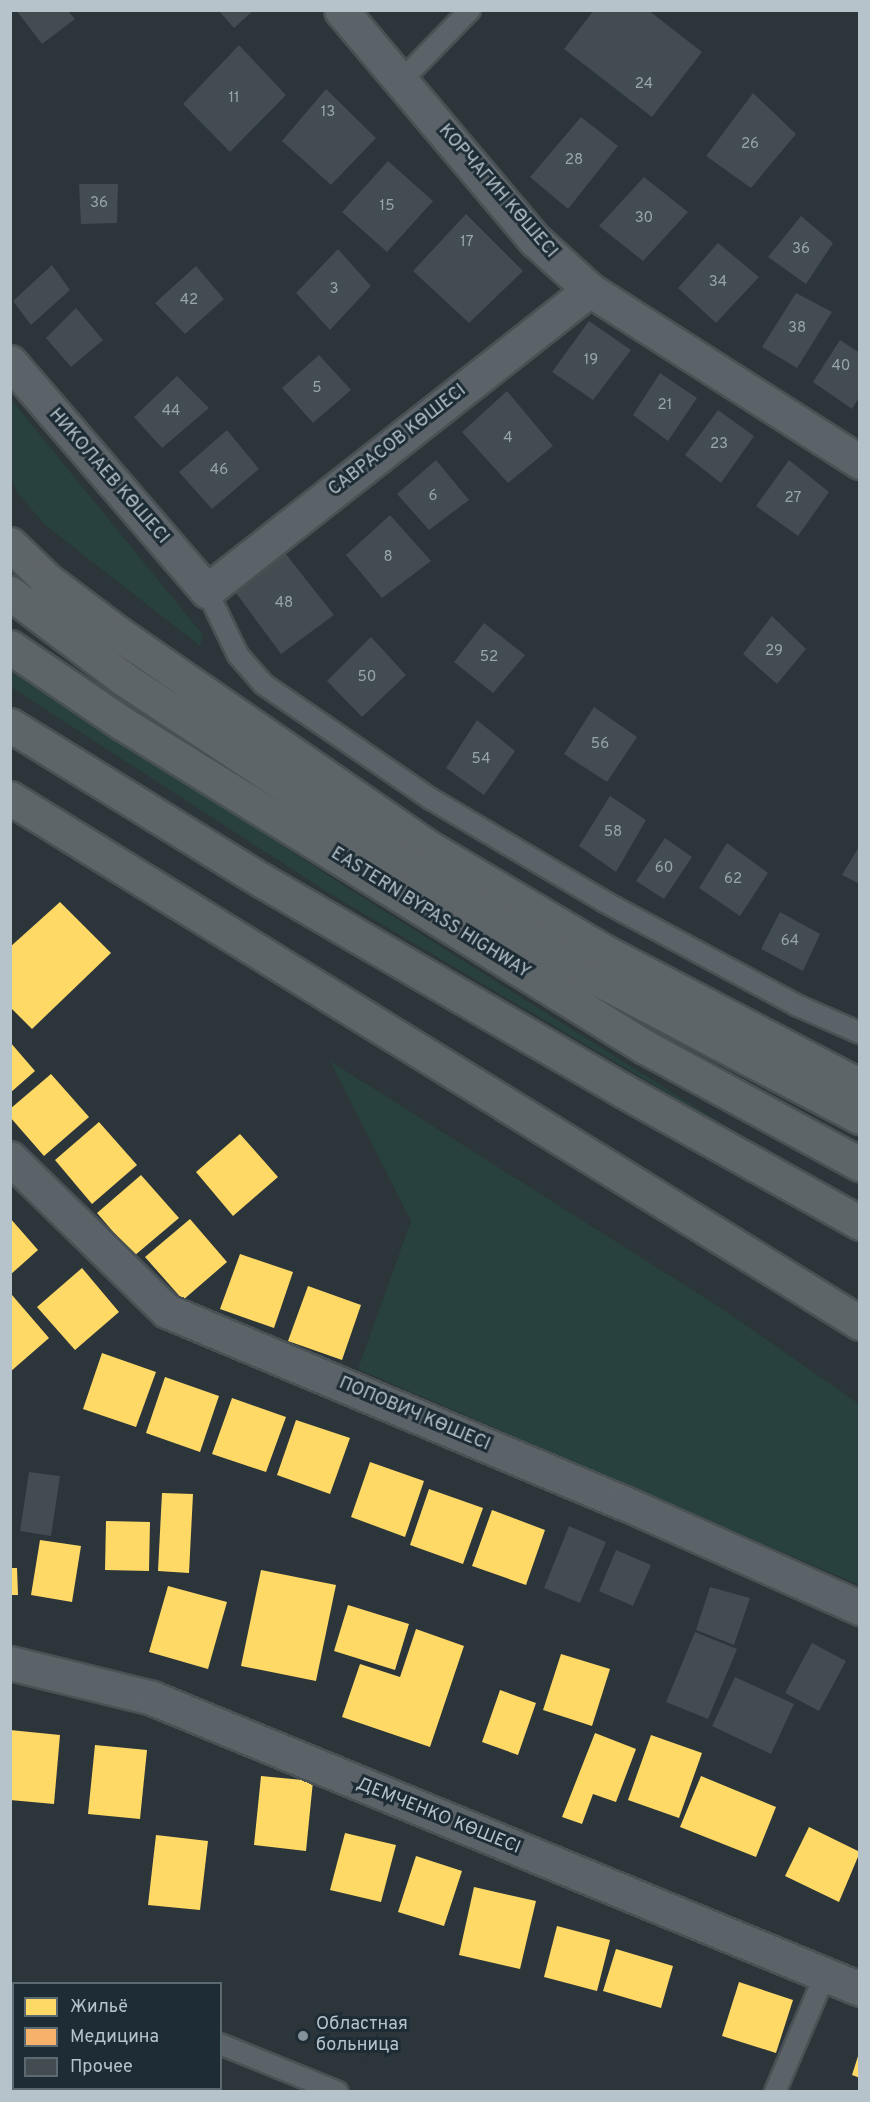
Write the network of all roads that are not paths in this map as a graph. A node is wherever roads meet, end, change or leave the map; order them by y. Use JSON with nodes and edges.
{"nodes":[{"id":1,"x":341,"y":10,"type":"edge"},
{"id":2,"x":470,"y":10,"type":"edge"},
{"id":3,"x":401,"y":81,"type":"junction"},
{"id":4,"x":590,"y":290,"type":"junction"},
{"id":5,"x":10,"y":362,"type":"edge"},
{"id":6,"x":860,"y":462,"type":"edge"},
{"id":7,"x":10,"y":544,"type":"edge"},
{"id":8,"x":207,"y":591,"type":"junction"},
{"id":9,"x":10,"y":593,"type":"edge"},
{"id":10,"x":10,"y":647,"type":"edge"},
{"id":11,"x":10,"y":725,"type":"edge"},
{"id":12,"x":10,"y":798,"type":"edge"},
{"id":13,"x":860,"y":1033,"type":"edge"},
{"id":14,"x":860,"y":1086,"type":"edge"},
{"id":15,"x":860,"y":1117,"type":"edge"},
{"id":16,"x":10,"y":1158,"type":"edge"},
{"id":17,"x":860,"y":1164,"type":"edge"},
{"id":18,"x":860,"y":1223,"type":"edge"},
{"id":19,"x":860,"y":1323,"type":"edge"},
{"id":20,"x":860,"y":1608,"type":"edge"},
{"id":21,"x":10,"y":1663,"type":"edge"},
{"id":22,"x":825,"y":1977,"type":"junction"},
{"id":23,"x":860,"y":1989,"type":"edge"},
{"id":24,"x":222,"y":2045,"type":"edge"},
{"id":25,"x":338,"y":2091,"type":"edge"},
{"id":26,"x":775,"y":2091,"type":"edge"}],
"edges":[{"from":1,"to":3,"type":"street","name":"КОРЧАГИН КӨШЕСІ"},
{"from":2,"to":3,"type":"lane"},
{"from":3,"to":4,"type":"street","name":"КОРЧАГИН КӨШЕСІ"},
{"from":4,"to":6,"type":"street","name":"КОРЧАГИН КӨШЕСІ"},
{"from":4,"to":8,"type":"street","name":"САВРАСОВ КӨШЕСІ"},
{"from":5,"to":8,"type":"street","name":"НИКОЛАЕВ КӨШЕСІ"},
{"from":7,"to":14,"type":"main road"},
{"from":8,"to":13,"type":"lane"},
{"from":9,"to":15,"type":"main road"},
{"from":10,"to":17,"type":"main road","name":"EASTERN BYPASS HIGHWAY"},
{"from":11,"to":18,"type":"main road"},
{"from":12,"to":19,"type":"main road"},
{"from":16,"to":20,"type":"street","name":"ПОПОВИЧ КӨШЕСІ"},
{"from":21,"to":22,"type":"street","name":"ДЕМЧЕНКО КӨШЕСІ"},
{"from":22,"to":23,"type":"street","name":"ДЕМЧЕНКО КӨШЕСІ"},
{"from":22,"to":26,"type":"lane"},
{"from":24,"to":25,"type":"lane"}]}
